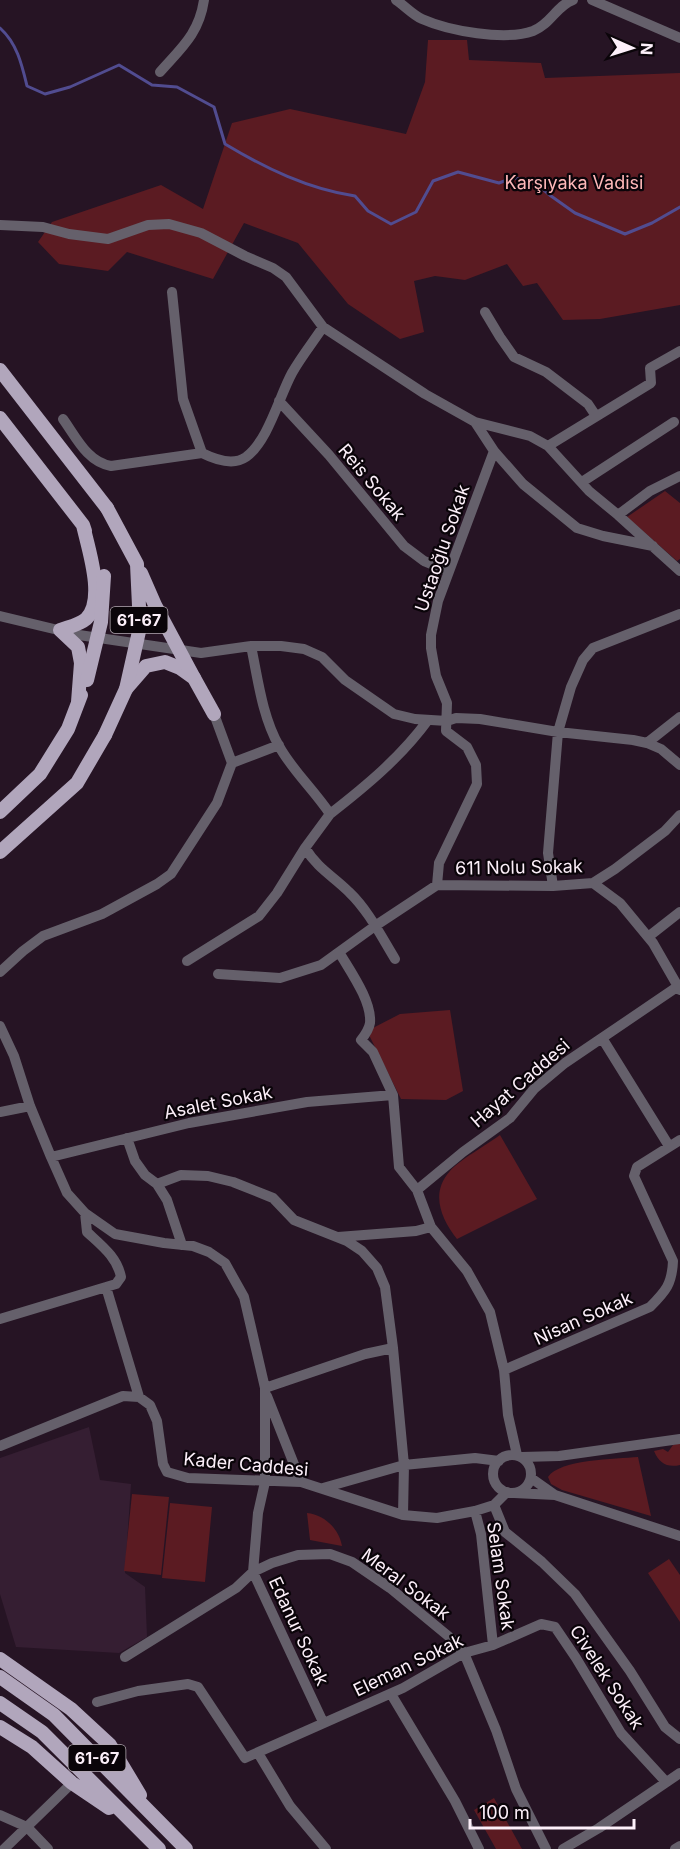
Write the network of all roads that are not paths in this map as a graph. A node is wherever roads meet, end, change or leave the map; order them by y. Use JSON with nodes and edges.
{"nodes":[{"id":1,"x":204,"y":0,"type":"edge"},
{"id":2,"x":396,"y":0,"type":"edge"},
{"id":3,"x":573,"y":0,"type":"edge"},
{"id":4,"x":592,"y":0,"type":"edge"},
{"id":5,"x":680,"y":38,"type":"edge"},
{"id":6,"x":160,"y":72,"type":"dead end"},
{"id":7,"x":5,"y":225,"type":"edge"},
{"id":8,"x":172,"y":292,"type":"dead end"},
{"id":9,"x":485,"y":312,"type":"dead end"},
{"id":10,"x":323,"y":327,"type":"junction"},
{"id":11,"x":680,"y":351,"type":"edge"},
{"id":12,"x":0,"y":370,"type":"edge"},
{"id":13,"x":279,"y":401,"type":"junction"},
{"id":14,"x":596,"y":416,"type":"junction"},
{"id":15,"x":0,"y":418,"type":"edge"},
{"id":16,"x":63,"y":419,"type":"dead end"},
{"id":17,"x":475,"y":422,"type":"junction"},
{"id":18,"x":674,"y":422,"type":"dead end"},
{"id":19,"x":548,"y":446,"type":"junction"},
{"id":20,"x":494,"y":451,"type":"junction"},
{"id":21,"x":202,"y":453,"type":"junction"},
{"id":22,"x":680,"y":476,"type":"edge"},
{"id":23,"x":582,"y":482,"type":"junction"},
{"id":24,"x":618,"y":515,"type":"junction"},
{"id":25,"x":83,"y":525,"type":"junction"},
{"id":26,"x":653,"y":546,"type":"junction"},
{"id":27,"x":137,"y":564,"type":"junction"},
{"id":28,"x":679,"y":568,"type":"edge"},
{"id":29,"x":449,"y":571,"type":"junction"},
{"id":30,"x":680,"y":614,"type":"edge"},
{"id":31,"x":0,"y":616,"type":"edge"},
{"id":32,"x":60,"y":630,"type":"junction"},
{"id":33,"x":252,"y":646,"type":"junction"},
{"id":34,"x":194,"y":678,"type":"junction"},
{"id":35,"x":126,"y":689,"type":"junction"},
{"id":36,"x":78,"y":702,"type":"junction"},
{"id":37,"x":214,"y":714,"type":"joint"},
{"id":38,"x":680,"y":717,"type":"edge"},
{"id":39,"x":428,"y":720,"type":"junction"},
{"id":40,"x":447,"y":722,"type":"junction"},
{"id":41,"x":558,"y":732,"type":"junction"},
{"id":42,"x":647,"y":743,"type":"junction"},
{"id":43,"x":279,"y":746,"type":"junction"},
{"id":44,"x":232,"y":763,"type":"junction"},
{"id":45,"x":680,"y":765,"type":"edge"},
{"id":46,"x":0,"y":812,"type":"edge"},
{"id":47,"x":330,"y":814,"type":"junction"},
{"id":48,"x":680,"y":814,"type":"edge"},
{"id":49,"x":305,"y":848,"type":"junction"},
{"id":50,"x":0,"y":852,"type":"edge"},
{"id":51,"x":593,"y":883,"type":"junction"},
{"id":52,"x":437,"y":885,"type":"junction"},
{"id":53,"x":553,"y":886,"type":"junction"},
{"id":54,"x":680,"y":912,"type":"edge"},
{"id":55,"x":375,"y":926,"type":"junction"},
{"id":56,"x":648,"y":937,"type":"junction"},
{"id":57,"x":339,"y":952,"type":"junction"},
{"id":58,"x":395,"y":959,"type":"dead end"},
{"id":59,"x":187,"y":962,"type":"dead end"},
{"id":60,"x":0,"y":972,"type":"edge"},
{"id":61,"x":218,"y":974,"type":"dead end"},
{"id":62,"x":679,"y":986,"type":"edge"},
{"id":63,"x":0,"y":1026,"type":"edge"},
{"id":64,"x":602,"y":1038,"type":"junction"},
{"id":65,"x":393,"y":1095,"type":"junction"},
{"id":66,"x":30,"y":1106,"type":"junction"},
{"id":67,"x":0,"y":1112,"type":"edge"},
{"id":68,"x":127,"y":1138,"type":"junction"},
{"id":69,"x":680,"y":1140,"type":"edge"},
{"id":70,"x":669,"y":1146,"type":"junction"},
{"id":71,"x":51,"y":1156,"type":"junction"},
{"id":72,"x":157,"y":1184,"type":"junction"},
{"id":73,"x":417,"y":1190,"type":"junction"},
{"id":74,"x":85,"y":1213,"type":"junction"},
{"id":75,"x":431,"y":1227,"type":"junction"},
{"id":76,"x":337,"y":1238,"type":"junction"},
{"id":77,"x":182,"y":1245,"type":"junction"},
{"id":78,"x":106,"y":1287,"type":"junction"},
{"id":79,"x":0,"y":1319,"type":"edge"},
{"id":80,"x":393,"y":1348,"type":"junction"},
{"id":81,"x":504,"y":1370,"type":"junction"},
{"id":82,"x":264,"y":1388,"type":"junction"},
{"id":83,"x":139,"y":1397,"type":"junction"},
{"id":84,"x":680,"y":1439,"type":"edge"},
{"id":85,"x":0,"y":1446,"type":"edge"},
{"id":86,"x":519,"y":1456,"type":"junction"},
{"id":87,"x":559,"y":1456,"type":"junction"},
{"id":88,"x":499,"y":1461,"type":"junction"},
{"id":89,"x":404,"y":1465,"type":"junction"},
{"id":90,"x":531,"y":1474,"type":"junction"},
{"id":91,"x":265,"y":1482,"type":"junction"},
{"id":92,"x":301,"y":1482,"type":"junction"},
{"id":93,"x":321,"y":1489,"type":"junction"},
{"id":94,"x":511,"y":1492,"type":"junction"},
{"id":95,"x":555,"y":1495,"type":"junction"},
{"id":96,"x":494,"y":1505,"type":"junction"},
{"id":97,"x":475,"y":1511,"type":"junction"},
{"id":98,"x":403,"y":1515,"type":"junction"},
{"id":99,"x":680,"y":1536,"type":"edge"},
{"id":100,"x":253,"y":1572,"type":"junction"},
{"id":101,"x":541,"y":1624,"type":"joint"},
{"id":102,"x":493,"y":1646,"type":"junction"},
{"id":103,"x":464,"y":1653,"type":"junction"},
{"id":104,"x":125,"y":1657,"type":"dead end"},
{"id":105,"x":0,"y":1659,"type":"edge"},
{"id":106,"x":0,"y":1677,"type":"edge"},
{"id":107,"x":391,"y":1694,"type":"junction"},
{"id":108,"x":97,"y":1702,"type":"dead end"},
{"id":109,"x":0,"y":1703,"type":"edge"},
{"id":110,"x":323,"y":1722,"type":"junction"},
{"id":111,"x":0,"y":1727,"type":"edge"},
{"id":112,"x":680,"y":1739,"type":"edge"},
{"id":113,"x":258,"y":1753,"type":"junction"},
{"id":114,"x":680,"y":1773,"type":"edge"},
{"id":115,"x":666,"y":1782,"type":"junction"},
{"id":116,"x":72,"y":1783,"type":"junction"},
{"id":117,"x":153,"y":1814,"type":"junction"},
{"id":118,"x":0,"y":1815,"type":"edge"},
{"id":119,"x":27,"y":1827,"type":"junction"},
{"id":120,"x":142,"y":1831,"type":"junction"},
{"id":121,"x":680,"y":1846,"type":"edge"},
{"id":122,"x":4,"y":1849,"type":"edge"},
{"id":123,"x":48,"y":1849,"type":"edge"},
{"id":124,"x":159,"y":1849,"type":"edge"},
{"id":125,"x":186,"y":1849,"type":"edge"},
{"id":126,"x":326,"y":1849,"type":"edge"},
{"id":127,"x":479,"y":1849,"type":"edge"},
{"id":128,"x":546,"y":1849,"type":"edge"},
{"id":129,"x":563,"y":1849,"type":"edge"},
{"id":130,"x":675,"y":1849,"type":"edge"}],
"edges":[{"from":1,"to":6,"type":"street"},
{"from":2,"to":3,"type":"street"},
{"from":4,"to":5,"type":"street"},
{"from":7,"to":10,"type":"street"},
{"from":8,"to":21,"type":"street"},
{"from":9,"to":14,"type":"street"},
{"from":10,"to":13,"type":"street"},
{"from":10,"to":17,"type":"street"},
{"from":11,"to":14,"type":"street"},
{"from":12,"to":27,"type":"main road","number":"61-67","bridge":true},
{"from":13,"to":21,"type":"street"},
{"from":13,"to":29,"type":"street","name":"Reis Sokak"},
{"from":14,"to":19,"type":"street"},
{"from":15,"to":25,"type":"main road","number":"61-67"},
{"from":16,"to":21,"type":"street"},
{"from":17,"to":19,"type":"street"},
{"from":17,"to":20,"type":"street"},
{"from":18,"to":23,"type":"street"},
{"from":19,"to":23,"type":"street"},
{"from":20,"to":26,"type":"street"},
{"from":20,"to":29,"type":"street","name":"Ustaoğlu Sokak"},
{"from":22,"to":24,"type":"street"},
{"from":23,"to":24,"type":"street"},
{"from":24,"to":26,"type":"street"},
{"from":25,"to":32,"type":"main road","number":"61-67"},
{"from":25,"to":36,"type":"main road","number":"61-67","bridge":true},
{"from":26,"to":28,"type":"street"},
{"from":27,"to":34,"type":"main road","number":"61-67","bridge":true},
{"from":27,"to":35,"type":"main road","number":"61-67","bridge":true},
{"from":29,"to":40,"type":"street","name":"Ustaoğlu Sokak"},
{"from":30,"to":41,"type":"street"},
{"from":31,"to":32,"type":"street"},
{"from":32,"to":33,"type":"street"},
{"from":32,"to":36,"type":"main road","number":"61-67"},
{"from":33,"to":39,"type":"street"},
{"from":33,"to":43,"type":"street"},
{"from":34,"to":35,"type":"main road","number":"61-67","bridge":true},
{"from":34,"to":37,"type":"main road","number":"61-67"},
{"from":35,"to":50,"type":"main road","number":"61-67","bridge":true},
{"from":36,"to":46,"type":"main road","number":"61-67"},
{"from":37,"to":44,"type":"street"},
{"from":38,"to":42,"type":"street"},
{"from":39,"to":40,"type":"street"},
{"from":39,"to":47,"type":"street"},
{"from":40,"to":41,"type":"street"},
{"from":40,"to":52,"type":"street","name":"Ustaoğlu Sokak"},
{"from":41,"to":42,"type":"street"},
{"from":41,"to":53,"type":"street"},
{"from":42,"to":45,"type":"street"},
{"from":43,"to":44,"type":"street"},
{"from":43,"to":47,"type":"street"},
{"from":44,"to":60,"type":"street"},
{"from":47,"to":49,"type":"street"},
{"from":48,"to":51,"type":"street","name":"611 Nolu Sokak"},
{"from":49,"to":55,"type":"street"},
{"from":49,"to":59,"type":"street"},
{"from":51,"to":53,"type":"street","name":"611 Nolu Sokak"},
{"from":51,"to":56,"type":"street"},
{"from":52,"to":53,"type":"street","name":"611 Nolu Sokak"},
{"from":52,"to":55,"type":"street","name":"611 Nolu Sokak"},
{"from":54,"to":56,"type":"street"},
{"from":55,"to":57,"type":"street","name":"611 Nolu Sokak"},
{"from":55,"to":58,"type":"street"},
{"from":56,"to":62,"type":"street"},
{"from":57,"to":61,"type":"street","name":"611 Nolu Sokak"},
{"from":57,"to":65,"type":"street"},
{"from":62,"to":64,"type":"street","name":"Hayat Caddesi"},
{"from":63,"to":66,"type":"street"},
{"from":64,"to":70,"type":"street"},
{"from":64,"to":73,"type":"street","name":"Hayat Caddesi"},
{"from":65,"to":68,"type":"street","name":"Asalet Sokak"},
{"from":65,"to":73,"type":"street"},
{"from":66,"to":67,"type":"street"},
{"from":66,"to":71,"type":"street"},
{"from":68,"to":71,"type":"street","name":"Asalet Sokak"},
{"from":68,"to":72,"type":"street"},
{"from":69,"to":70,"type":"street","name":"Nisan Sokak"},
{"from":70,"to":81,"type":"street","name":"Nisan Sokak"},
{"from":71,"to":74,"type":"street"},
{"from":72,"to":76,"type":"street"},
{"from":72,"to":77,"type":"street"},
{"from":73,"to":75,"type":"street"},
{"from":74,"to":77,"type":"street"},
{"from":74,"to":78,"type":"street"},
{"from":75,"to":76,"type":"street"},
{"from":75,"to":81,"type":"street"},
{"from":76,"to":80,"type":"street"},
{"from":77,"to":82,"type":"street"},
{"from":78,"to":79,"type":"street"},
{"from":78,"to":83,"type":"street"},
{"from":80,"to":82,"type":"street"},
{"from":80,"to":89,"type":"street"},
{"from":81,"to":86,"type":"street"},
{"from":82,"to":91,"type":"street","name":"Edanur Sokak"},
{"from":82,"to":92,"type":"street"},
{"from":83,"to":85,"type":"street"},
{"from":83,"to":91,"type":"street","name":"Kader Caddesi"},
{"from":84,"to":87,"type":"street","name":"Kader Caddesi"},
{"from":86,"to":87,"type":"street","name":"Kader Caddesi"},
{"from":86,"to":88,"type":"street","name":"Kader Caddesi"},
{"from":86,"to":90,"type":"street"},
{"from":87,"to":90,"type":"street","name":"Kader Caddesi"},
{"from":88,"to":89,"type":"street"},
{"from":88,"to":94,"type":"street"},
{"from":89,"to":93,"type":"street"},
{"from":89,"to":98,"type":"street"},
{"from":90,"to":94,"type":"street","name":"Kader Caddesi"},
{"from":90,"to":95,"type":"street"},
{"from":91,"to":92,"type":"street","name":"Kader Caddesi"},
{"from":91,"to":100,"type":"street","name":"Edanur Sokak"},
{"from":92,"to":93,"type":"street","name":"Kader Caddesi"},
{"from":93,"to":98,"type":"street","name":"Kader Caddesi"},
{"from":94,"to":95,"type":"street"},
{"from":94,"to":96,"type":"street","name":"Kader Caddesi"},
{"from":95,"to":99,"type":"street"},
{"from":96,"to":97,"type":"street","name":"Kader Caddesi"},
{"from":96,"to":112,"type":"street"},
{"from":97,"to":98,"type":"street","name":"Kader Caddesi"},
{"from":97,"to":102,"type":"street","name":"Selam Sokak"},
{"from":100,"to":103,"type":"street","name":"Meral Sokak"},
{"from":100,"to":104,"type":"street","name":"Meral Sokak"},
{"from":100,"to":110,"type":"street","name":"Edanur Sokak"},
{"from":101,"to":102,"type":"street","name":"Eleman Sokak"},
{"from":101,"to":115,"type":"street","name":"Civelek Sokak"},
{"from":102,"to":103,"type":"street","name":"Eleman Sokak"},
{"from":103,"to":107,"type":"street","name":"Eleman Sokak"},
{"from":103,"to":128,"type":"street"},
{"from":105,"to":117,"type":"main road","number":"61-67"},
{"from":106,"to":117,"type":"main road","number":"61-67"},
{"from":107,"to":110,"type":"street","name":"Eleman Sokak"},
{"from":107,"to":127,"type":"street"},
{"from":108,"to":113,"type":"street"},
{"from":109,"to":120,"type":"main road","number":"61-67"},
{"from":110,"to":113,"type":"street","name":"Eleman Sokak"},
{"from":111,"to":116,"type":"main road","number":"61-67"},
{"from":113,"to":126,"type":"street"},
{"from":114,"to":115,"type":"street"},
{"from":115,"to":129,"type":"street"},
{"from":116,"to":119,"type":"street"},
{"from":116,"to":120,"type":"main road","number":"61-67"},
{"from":117,"to":125,"type":"main road","number":"61-67"},
{"from":118,"to":119,"type":"street"},
{"from":119,"to":122,"type":"street"},
{"from":119,"to":123,"type":"street"},
{"from":120,"to":124,"type":"main road","number":"61-67"},
{"from":121,"to":130,"type":"street"}]}
